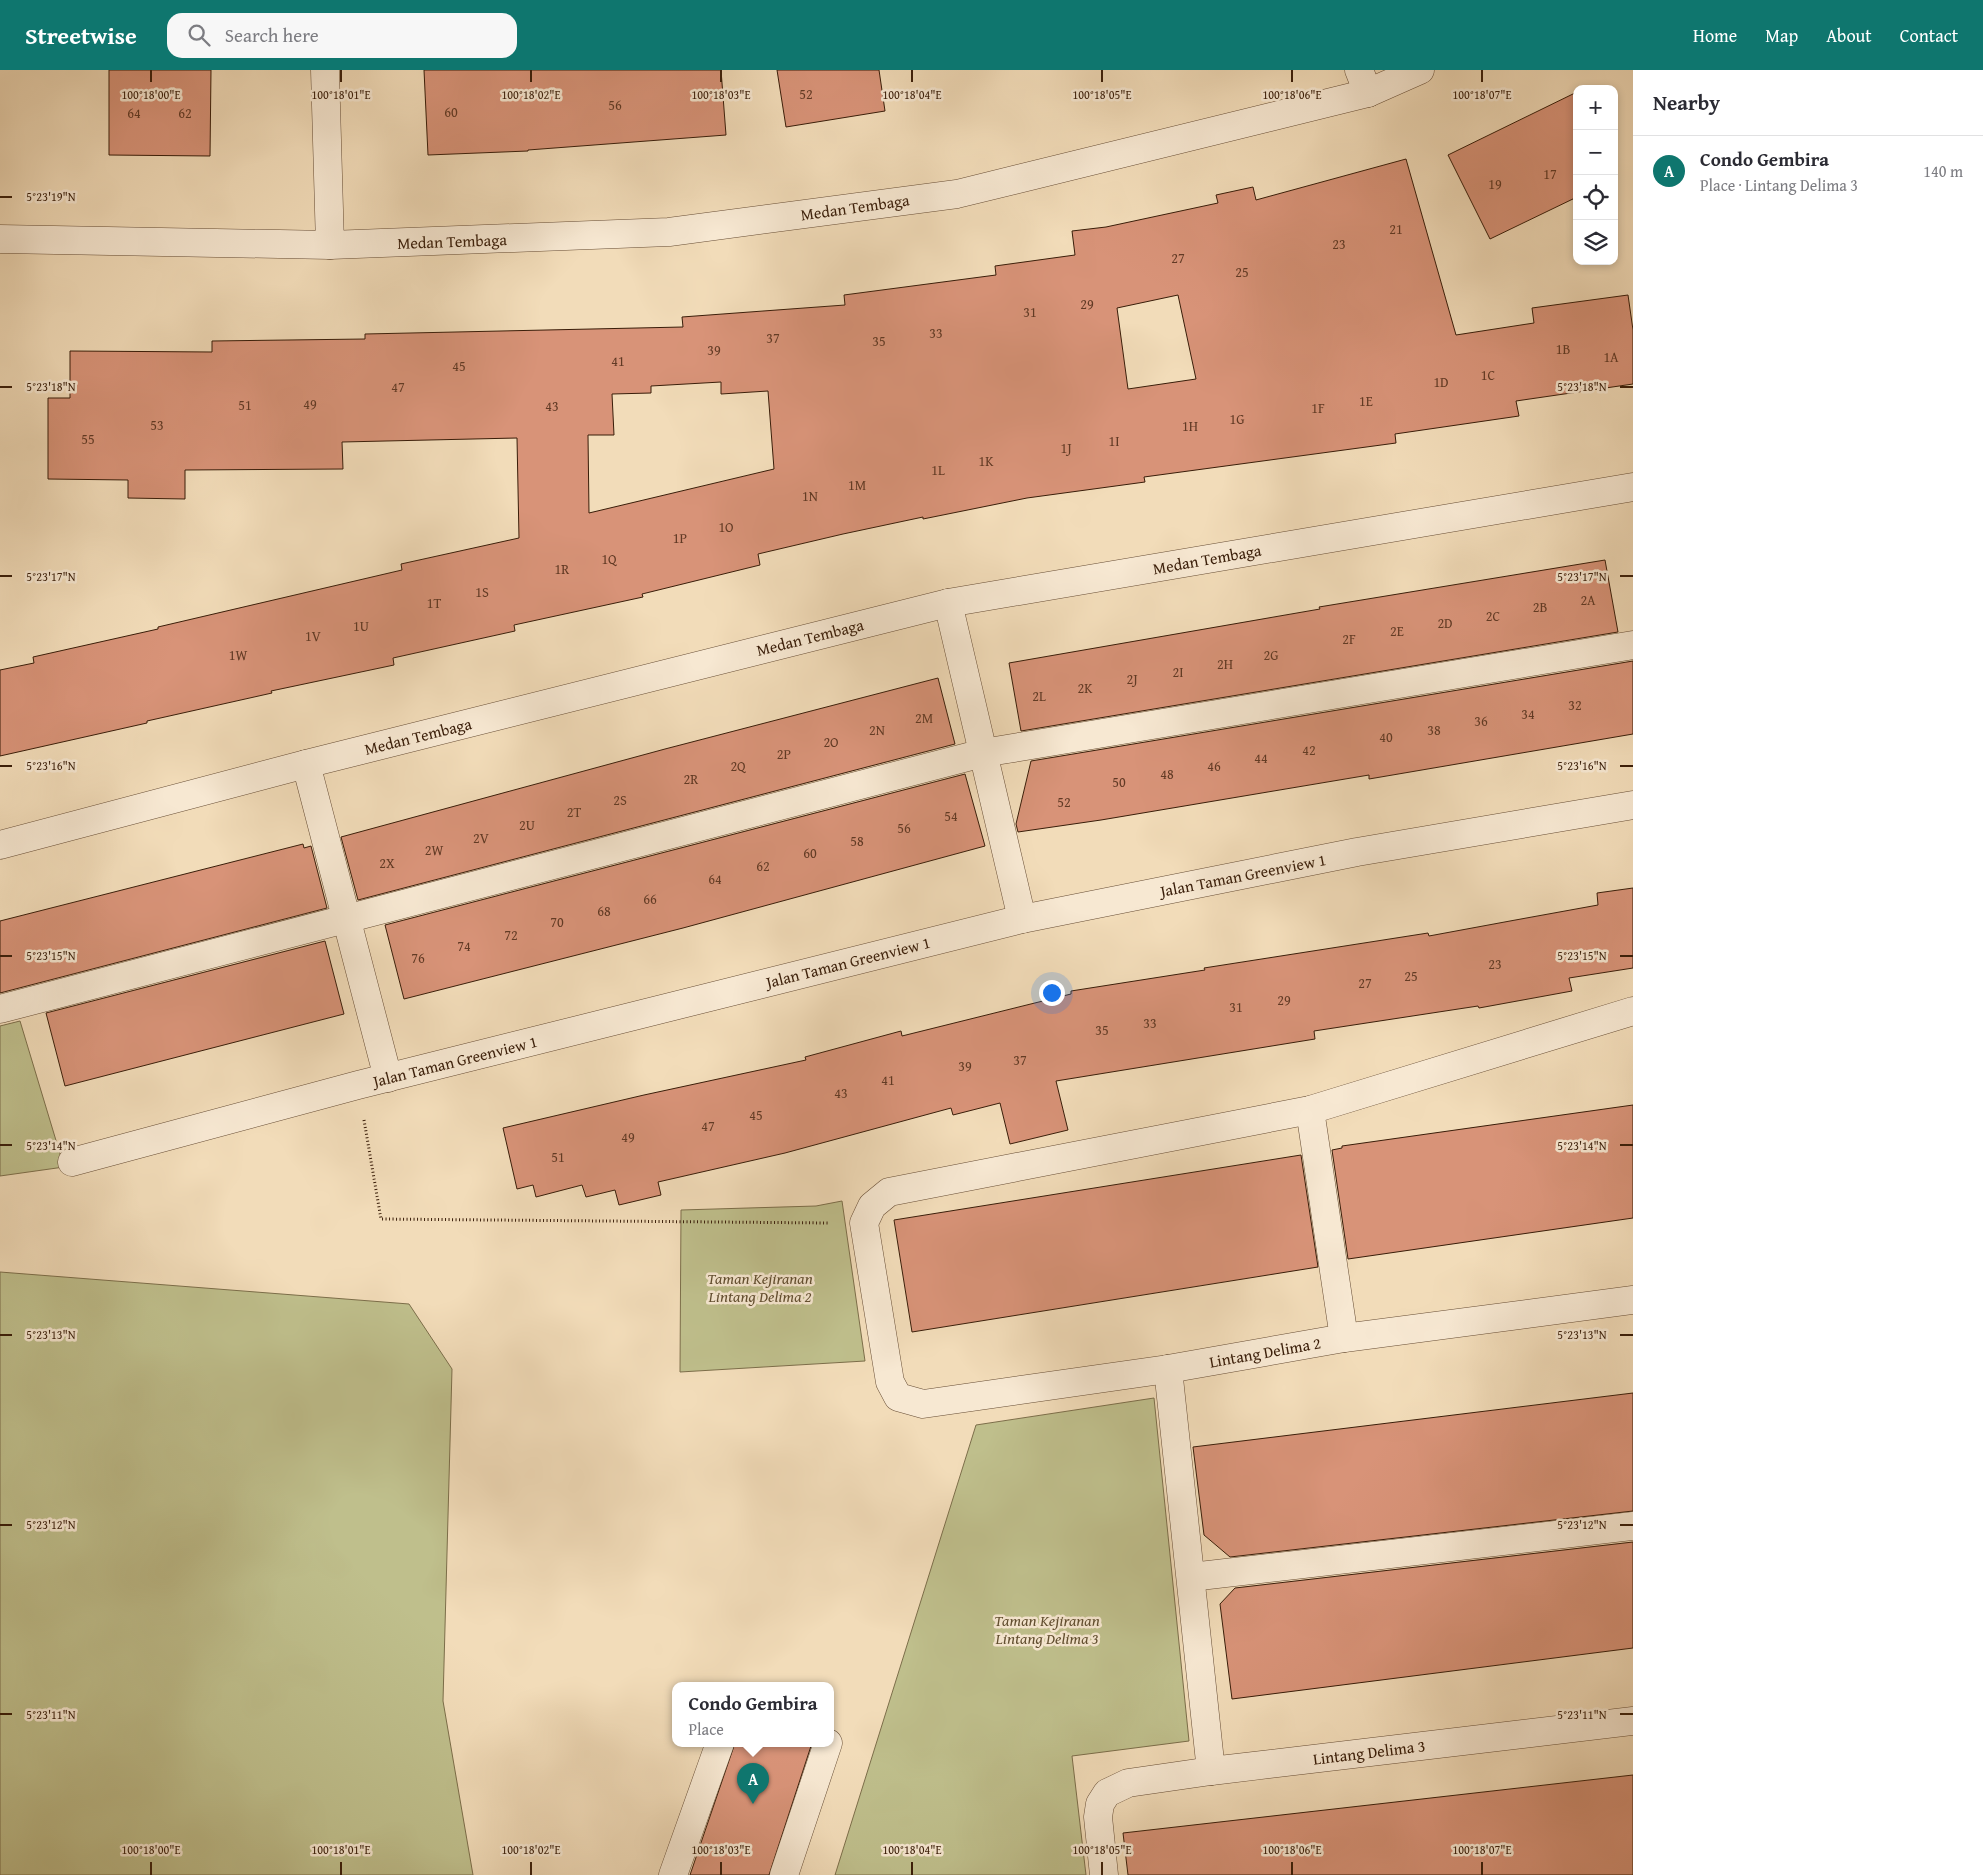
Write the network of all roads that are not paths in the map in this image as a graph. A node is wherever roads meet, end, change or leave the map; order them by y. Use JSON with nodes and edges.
{"nodes":[{"id":1,"x":325,"y":70,"type":"edge"},
{"id":2,"x":1420,"y":70,"type":"edge"},
{"id":3,"x":1364,"y":82,"type":"edge"},
{"id":4,"x":0,"y":239,"type":"edge"},
{"id":5,"x":330,"y":245,"type":"junction"},
{"id":6,"x":1633,"y":487,"type":"edge"},
{"id":7,"x":948,"y":602,"type":"junction"},
{"id":8,"x":1633,"y":645,"type":"edge"},
{"id":9,"x":983,"y":754,"type":"junction"},
{"id":10,"x":306,"y":764,"type":"junction"},
{"id":11,"x":1633,"y":805,"type":"edge"},
{"id":12,"x":0,"y":845,"type":"edge"},
{"id":13,"x":346,"y":918,"type":"junction"},
{"id":14,"x":1022,"y":919,"type":"junction"},
{"id":15,"x":0,"y":1009,"type":"edge"},
{"id":16,"x":1633,"y":1011,"type":"edge"},
{"id":17,"x":388,"y":1078,"type":"junction"},
{"id":18,"x":1310,"y":1110,"type":"junction"},
{"id":19,"x":72,"y":1162,"type":"dead end"},
{"id":20,"x":1633,"y":1300,"type":"edge"},
{"id":21,"x":1344,"y":1338,"type":"junction"},
{"id":22,"x":1168,"y":1369,"type":"junction"},
{"id":23,"x":1633,"y":1526,"type":"edge"},
{"id":24,"x":1191,"y":1577,"type":"junction"},
{"id":25,"x":1633,"y":1721,"type":"edge"},
{"id":26,"x":719,"y":1747,"type":"edge"},
{"id":27,"x":827,"y":1747,"type":"edge"},
{"id":28,"x":1211,"y":1771,"type":"junction"},
{"id":29,"x":673,"y":1875,"type":"edge"},
{"id":30,"x":784,"y":1875,"type":"edge"},
{"id":31,"x":1104,"y":1875,"type":"edge"}],
"edges":[{"from":1,"to":5,"type":"street"},
{"from":2,"to":3,"type":"street","name":"Medan Tembaga"},
{"from":3,"to":5,"type":"street","name":"Medan Tembaga"},
{"from":4,"to":5,"type":"street","name":"Medan Tembaga"},
{"from":6,"to":7,"type":"street","name":"Medan Tembaga"},
{"from":7,"to":9,"type":"street"},
{"from":7,"to":10,"type":"street","name":"Medan Tembaga"},
{"from":8,"to":9,"type":"street"},
{"from":9,"to":13,"type":"street"},
{"from":9,"to":14,"type":"street"},
{"from":10,"to":12,"type":"street","name":"Medan Tembaga"},
{"from":10,"to":13,"type":"street"},
{"from":11,"to":14,"type":"street","name":"Jalan Taman Greenview 1"},
{"from":13,"to":15,"type":"street"},
{"from":13,"to":17,"type":"street"},
{"from":14,"to":17,"type":"street","name":"Jalan Taman Greenview 1"},
{"from":16,"to":18,"type":"street"},
{"from":17,"to":19,"type":"street","name":"Jalan Taman Greenview 1"},
{"from":18,"to":21,"type":"street"},
{"from":18,"to":22,"type":"street","name":"Lintang Delima 2"},
{"from":20,"to":21,"type":"street","name":"Lintang Delima 2"},
{"from":21,"to":22,"type":"street","name":"Lintang Delima 2"},
{"from":22,"to":24,"type":"street"},
{"from":23,"to":24,"type":"street"},
{"from":24,"to":28,"type":"street"},
{"from":25,"to":28,"type":"street","name":"Lintang Delima 3"},
{"from":26,"to":29,"type":"street"},
{"from":27,"to":30,"type":"street"},
{"from":28,"to":31,"type":"street","name":"Lintang Delima 3"}]}
